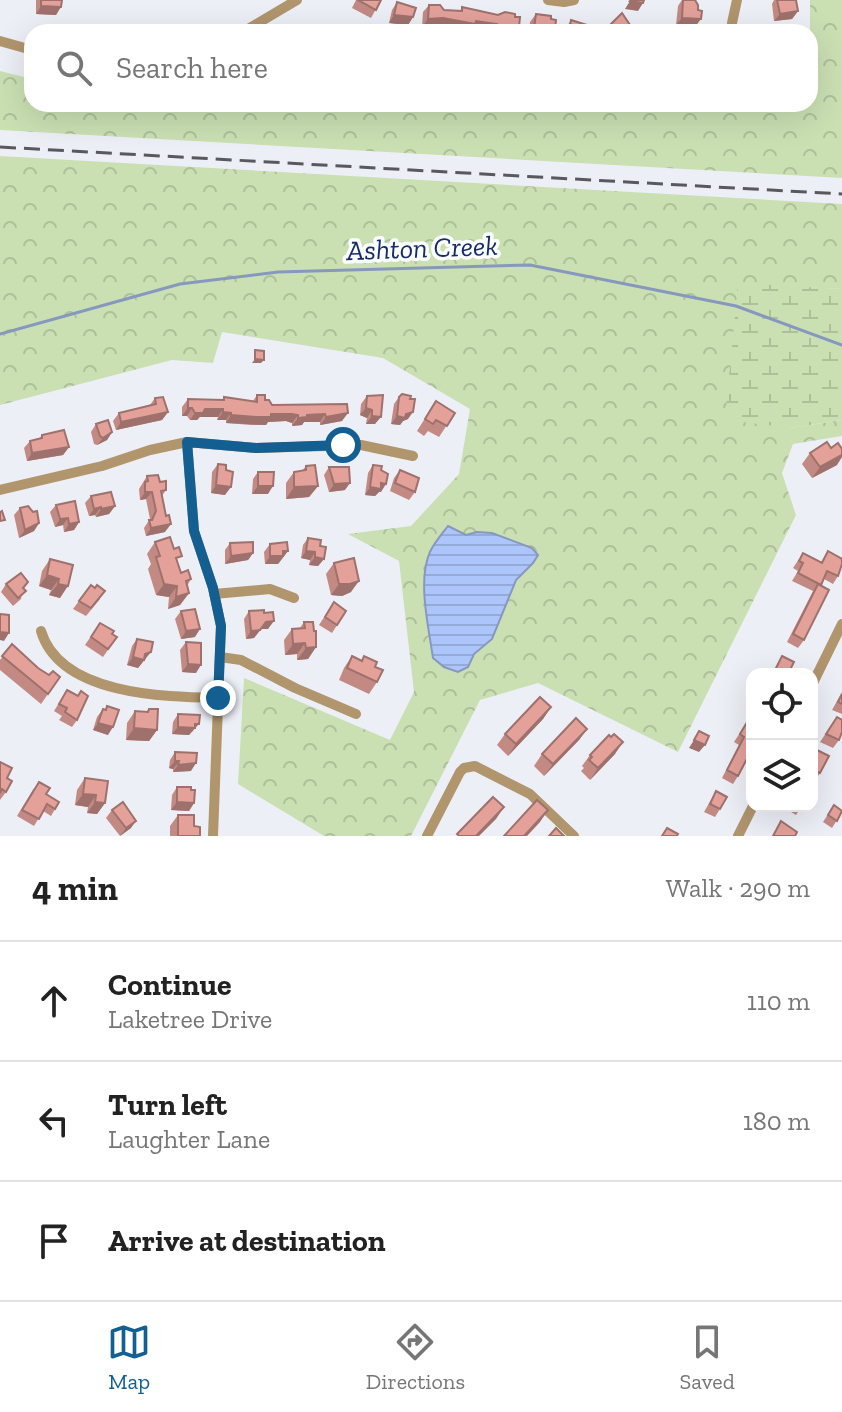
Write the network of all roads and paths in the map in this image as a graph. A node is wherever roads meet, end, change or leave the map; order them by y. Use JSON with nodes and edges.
{"nodes":[{"id":1,"x":297,"y":0,"type":"edge"},
{"id":2,"x":548,"y":0,"type":"edge"},
{"id":3,"x":574,"y":0,"type":"edge"},
{"id":4,"x":737,"y":0,"type":"edge"},
{"id":5,"x":732,"y":23,"type":"dead end"},
{"id":6,"x":256,"y":24,"type":"edge"},
{"id":7,"x":0,"y":41,"type":"edge"},
{"id":8,"x":24,"y":48,"type":"edge"},
{"id":9,"x":187,"y":442,"type":"junction"},
{"id":10,"x":413,"y":456,"type":"dead end"},
{"id":11,"x":0,"y":490,"type":"edge"},
{"id":12,"x":214,"y":594,"type":"junction"},
{"id":13,"x":294,"y":598,"type":"dead end"},
{"id":14,"x":842,"y":624,"type":"edge"},
{"id":15,"x":41,"y":631,"type":"dead end"},
{"id":16,"x":220,"y":657,"type":"junction"},
{"id":17,"x":818,"y":673,"type":"edge"},
{"id":18,"x":218,"y":698,"type":"junction"},
{"id":19,"x":356,"y":714,"type":"dead end"},
{"id":20,"x":750,"y":812,"type":"edge"},
{"id":21,"x":213,"y":836,"type":"edge"},
{"id":22,"x":427,"y":836,"type":"edge"},
{"id":23,"x":574,"y":836,"type":"edge"},
{"id":24,"x":738,"y":836,"type":"edge"}],
"edges":[{"from":1,"to":6,"type":"street"},
{"from":2,"to":3,"type":"street"},
{"from":4,"to":5,"type":"street"},
{"from":7,"to":8,"type":"street"},
{"from":9,"to":10,"type":"street"},
{"from":9,"to":11,"type":"street"},
{"from":9,"to":12,"type":"street"},
{"from":12,"to":13,"type":"street"},
{"from":12,"to":16,"type":"street"},
{"from":14,"to":17,"type":"street"},
{"from":15,"to":18,"type":"street"},
{"from":16,"to":18,"type":"street"},
{"from":16,"to":19,"type":"street"},
{"from":18,"to":21,"type":"street"},
{"from":20,"to":24,"type":"street"},
{"from":22,"to":23,"type":"street"}]}
